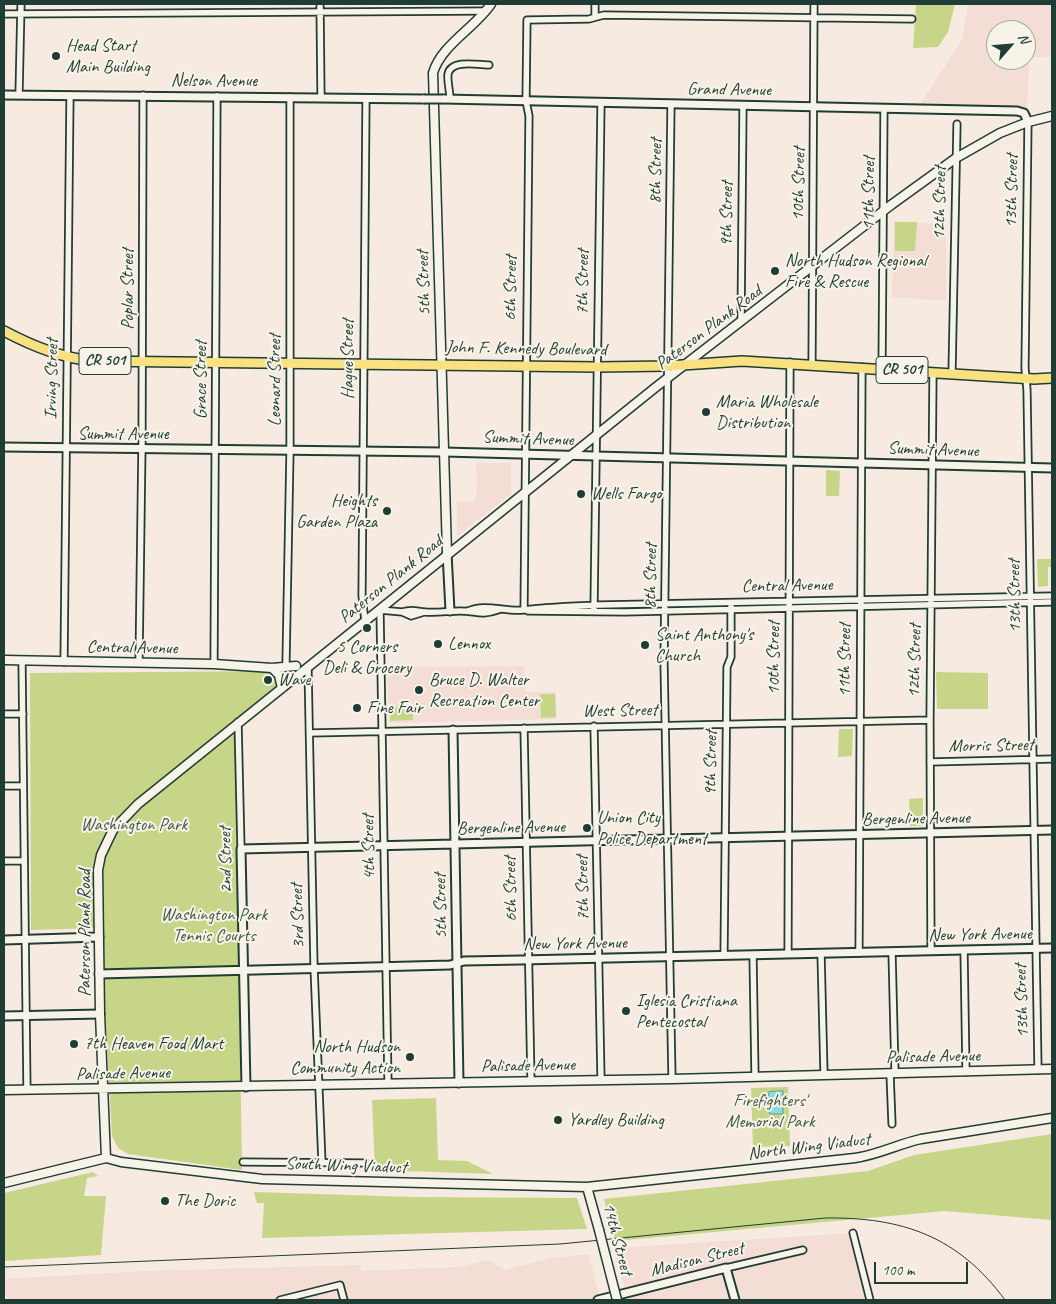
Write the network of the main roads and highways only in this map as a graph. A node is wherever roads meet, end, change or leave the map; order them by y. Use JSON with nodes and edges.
{"nodes":[{"id":1,"x":491,"y":4,"type":"edge"},
{"id":2,"x":1052,"y":116,"type":"edge"},
{"id":3,"x":4,"y":331,"type":"edge"},
{"id":4,"x":441,"y":365,"type":"junction"},
{"id":5,"x":686,"y":365,"type":"junction"},
{"id":6,"x":1052,"y":378,"type":"edge"},
{"id":7,"x":447,"y":553,"type":"junction"},
{"id":8,"x":4,"y":660,"type":"edge"},
{"id":9,"x":259,"y":665,"type":"junction"},
{"id":10,"x":296,"y":666,"type":"junction"},
{"id":11,"x":272,"y":668,"type":"junction"},
{"id":12,"x":308,"y":668,"type":"junction"},
{"id":13,"x":282,"y":688,"type":"junction"},
{"id":14,"x":1052,"y":1069,"type":"edge"},
{"id":15,"x":103,"y":1089,"type":"junction"},
{"id":16,"x":4,"y":1090,"type":"edge"},
{"id":17,"x":1052,"y":1118,"type":"edge"},
{"id":18,"x":106,"y":1158,"type":"junction"},
{"id":19,"x":4,"y":1182,"type":"edge"},
{"id":20,"x":587,"y":1187,"type":"junction"},
{"id":21,"x":622,"y":1298,"type":"edge"}],
"edges":[{"from":1,"to":4,"type":"main road","name":"5th Street"},
{"from":2,"to":5,"type":"main road","name":"Paterson Plank Road"},
{"from":3,"to":4,"type":"main road","name":"John F. Kennedy Boulevard","number":"CR 501"},
{"from":4,"to":5,"type":"main road","name":"John F. Kennedy Boulevard","number":"CR 501"},
{"from":4,"to":7,"type":"main road","name":"5th Street"},
{"from":5,"to":6,"type":"main road","name":"John F. Kennedy Boulevard","number":"CR 501"},
{"from":5,"to":7,"type":"main road","name":"Paterson Plank Road"},
{"from":7,"to":12,"type":"main road","name":"Paterson Plank Road"},
{"from":8,"to":9,"type":"main road","name":"Central Avenue"},
{"from":9,"to":10,"type":"main road","name":"Central Avenue"},
{"from":9,"to":11,"type":"main road","name":"Central Avenue"},
{"from":10,"to":11,"type":"main road","name":"Central Avenue"},
{"from":10,"to":12,"type":"main road","name":"Central Avenue"},
{"from":11,"to":13,"type":"main road"},
{"from":12,"to":13,"type":"main road","name":"Paterson Plank Road"},
{"from":13,"to":15,"type":"main road","name":"Paterson Plank Road"},
{"from":14,"to":15,"type":"main road","name":"Palisade Avenue"},
{"from":15,"to":16,"type":"main road","name":"Palisade Avenue"},
{"from":15,"to":18,"type":"main road","name":"Paterson Plank Road"},
{"from":17,"to":20,"type":"main road","name":"North Wing Viaduct"},
{"from":18,"to":19,"type":"main road"},
{"from":18,"to":20,"type":"main road","name":"South Wing Viaduct"},
{"from":20,"to":21,"type":"main road","name":"14th Street","bridge":true}]}
